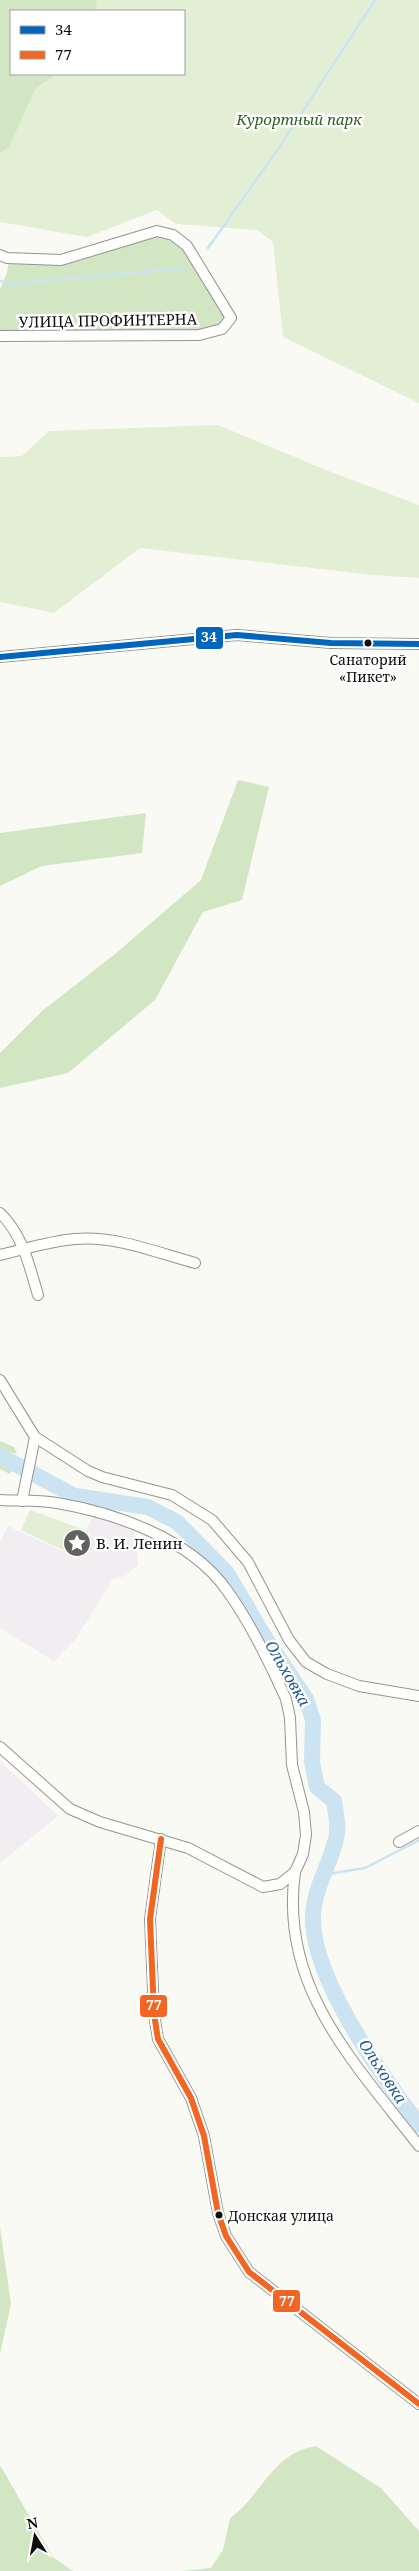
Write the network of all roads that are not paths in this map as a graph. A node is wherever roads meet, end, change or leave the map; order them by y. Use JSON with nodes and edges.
{"nodes":[{"id":1,"x":0,"y":255,"type":"edge"},
{"id":2,"x":0,"y":336,"type":"edge"},
{"id":3,"x":419,"y":644,"type":"edge"},
{"id":4,"x":0,"y":657,"type":"edge"},
{"id":5,"x":0,"y":1213,"type":"edge"},
{"id":6,"x":24,"y":1249,"type":"junction"},
{"id":7,"x":0,"y":1255,"type":"edge"},
{"id":8,"x":195,"y":1264,"type":"dead end"},
{"id":9,"x":38,"y":1295,"type":"dead end"},
{"id":10,"x":0,"y":1380,"type":"edge"},
{"id":11,"x":35,"y":1437,"type":"junction"},
{"id":12,"x":0,"y":1500,"type":"edge"},
{"id":13,"x":22,"y":1501,"type":"junction"},
{"id":14,"x":419,"y":1696,"type":"edge"},
{"id":15,"x":0,"y":1747,"type":"edge"},
{"id":16,"x":419,"y":1831,"type":"edge"},
{"id":17,"x":161,"y":1839,"type":"junction"},
{"id":18,"x":399,"y":1842,"type":"dead end"},
{"id":19,"x":295,"y":1872,"type":"junction"},
{"id":20,"x":419,"y":2146,"type":"edge"},
{"id":21,"x":419,"y":2404,"type":"edge"}],
"edges":[{"from":1,"to":2,"type":"street","name":"УЛИЦА ПРОФИНТЕРНА"},
{"from":3,"to":4,"type":"street"},
{"from":5,"to":6,"type":"street"},
{"from":6,"to":7,"type":"street"},
{"from":6,"to":8,"type":"street"},
{"from":6,"to":9,"type":"street"},
{"from":10,"to":11,"type":"street"},
{"from":11,"to":13,"type":"street"},
{"from":11,"to":14,"type":"street"},
{"from":12,"to":13,"type":"street"},
{"from":13,"to":19,"type":"street"},
{"from":15,"to":17,"type":"street"},
{"from":16,"to":18,"type":"street"},
{"from":17,"to":19,"type":"street"},
{"from":17,"to":21,"type":"street"},
{"from":19,"to":20,"type":"street"}]}
